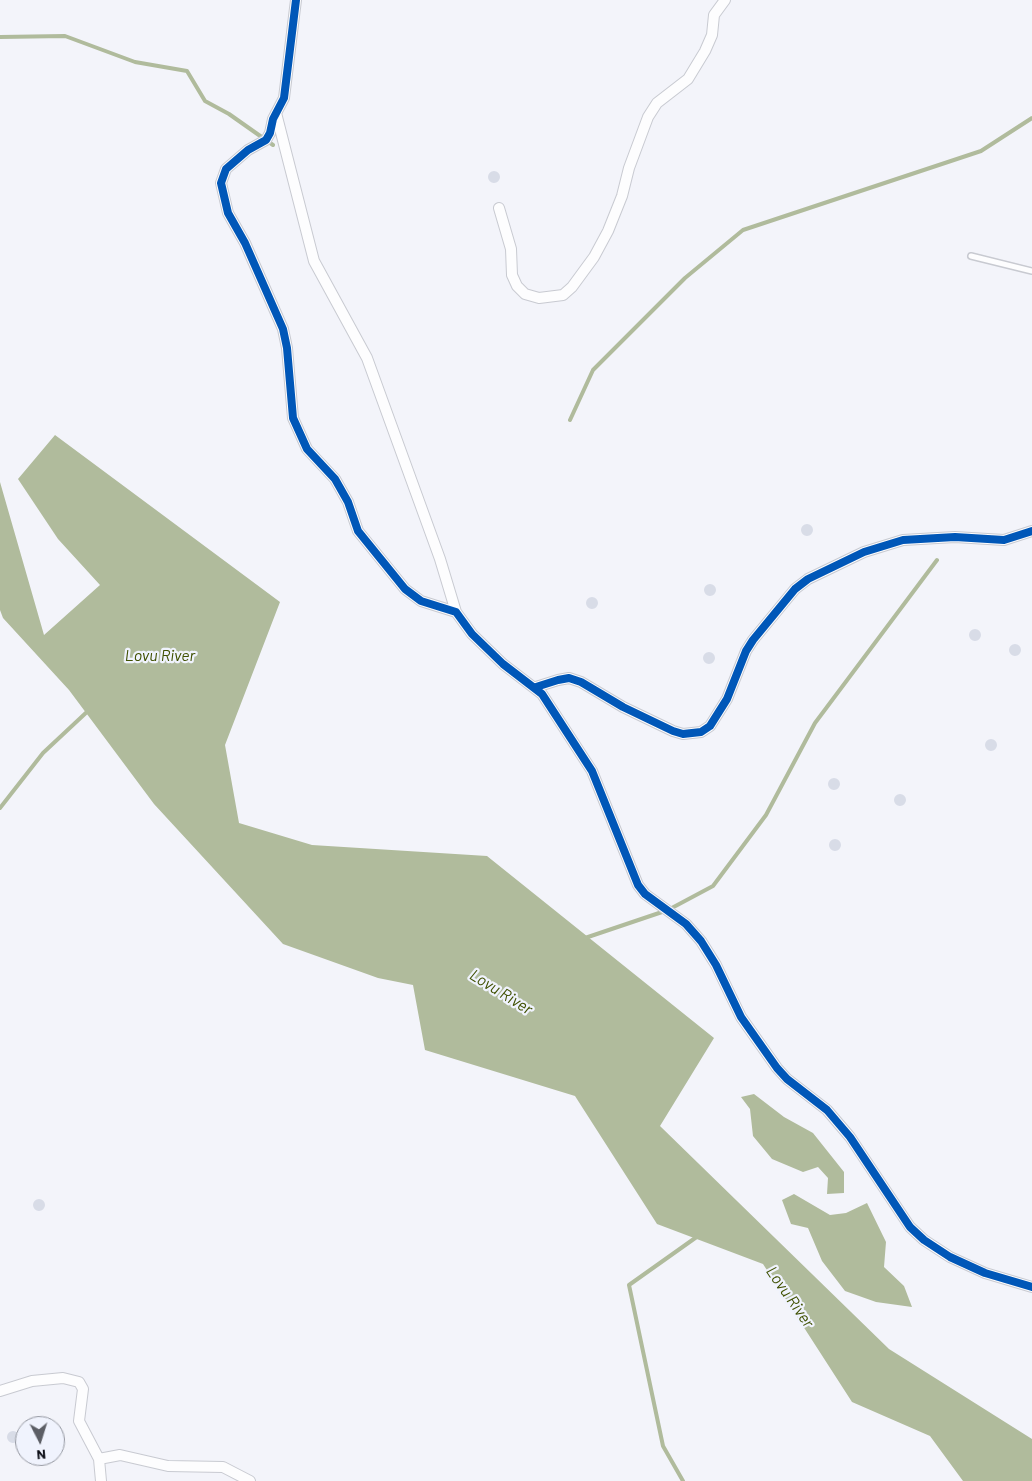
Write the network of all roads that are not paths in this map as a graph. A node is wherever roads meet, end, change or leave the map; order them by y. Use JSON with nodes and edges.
{"nodes":[{"id":1,"x":296,"y":0,"type":"edge"},
{"id":2,"x":724,"y":0,"type":"edge"},
{"id":3,"x":276,"y":114,"type":"junction"},
{"id":4,"x":499,"y":208,"type":"dead end"},
{"id":5,"x":971,"y":256,"type":"dead end"},
{"id":6,"x":1032,"y":271,"type":"edge"},
{"id":7,"x":1032,"y":531,"type":"edge"},
{"id":8,"x":456,"y":612,"type":"junction"},
{"id":9,"x":536,"y":687,"type":"junction"},
{"id":10,"x":1032,"y":1287,"type":"edge"},
{"id":11,"x":0,"y":1391,"type":"edge"},
{"id":12,"x":100,"y":1459,"type":"junction"},
{"id":13,"x":101,"y":1481,"type":"edge"},
{"id":14,"x":250,"y":1481,"type":"edge"}],
"edges":[{"from":1,"to":3,"type":"street"},
{"from":2,"to":4,"type":"street"},
{"from":3,"to":8,"type":"street"},
{"from":3,"to":8,"type":"street"},
{"from":5,"to":6,"type":"lane"},
{"from":7,"to":9,"type":"street"},
{"from":8,"to":9,"type":"street"},
{"from":9,"to":10,"type":"street"},
{"from":11,"to":12,"type":"street"},
{"from":12,"to":13,"type":"street"},
{"from":12,"to":14,"type":"street"}]}
